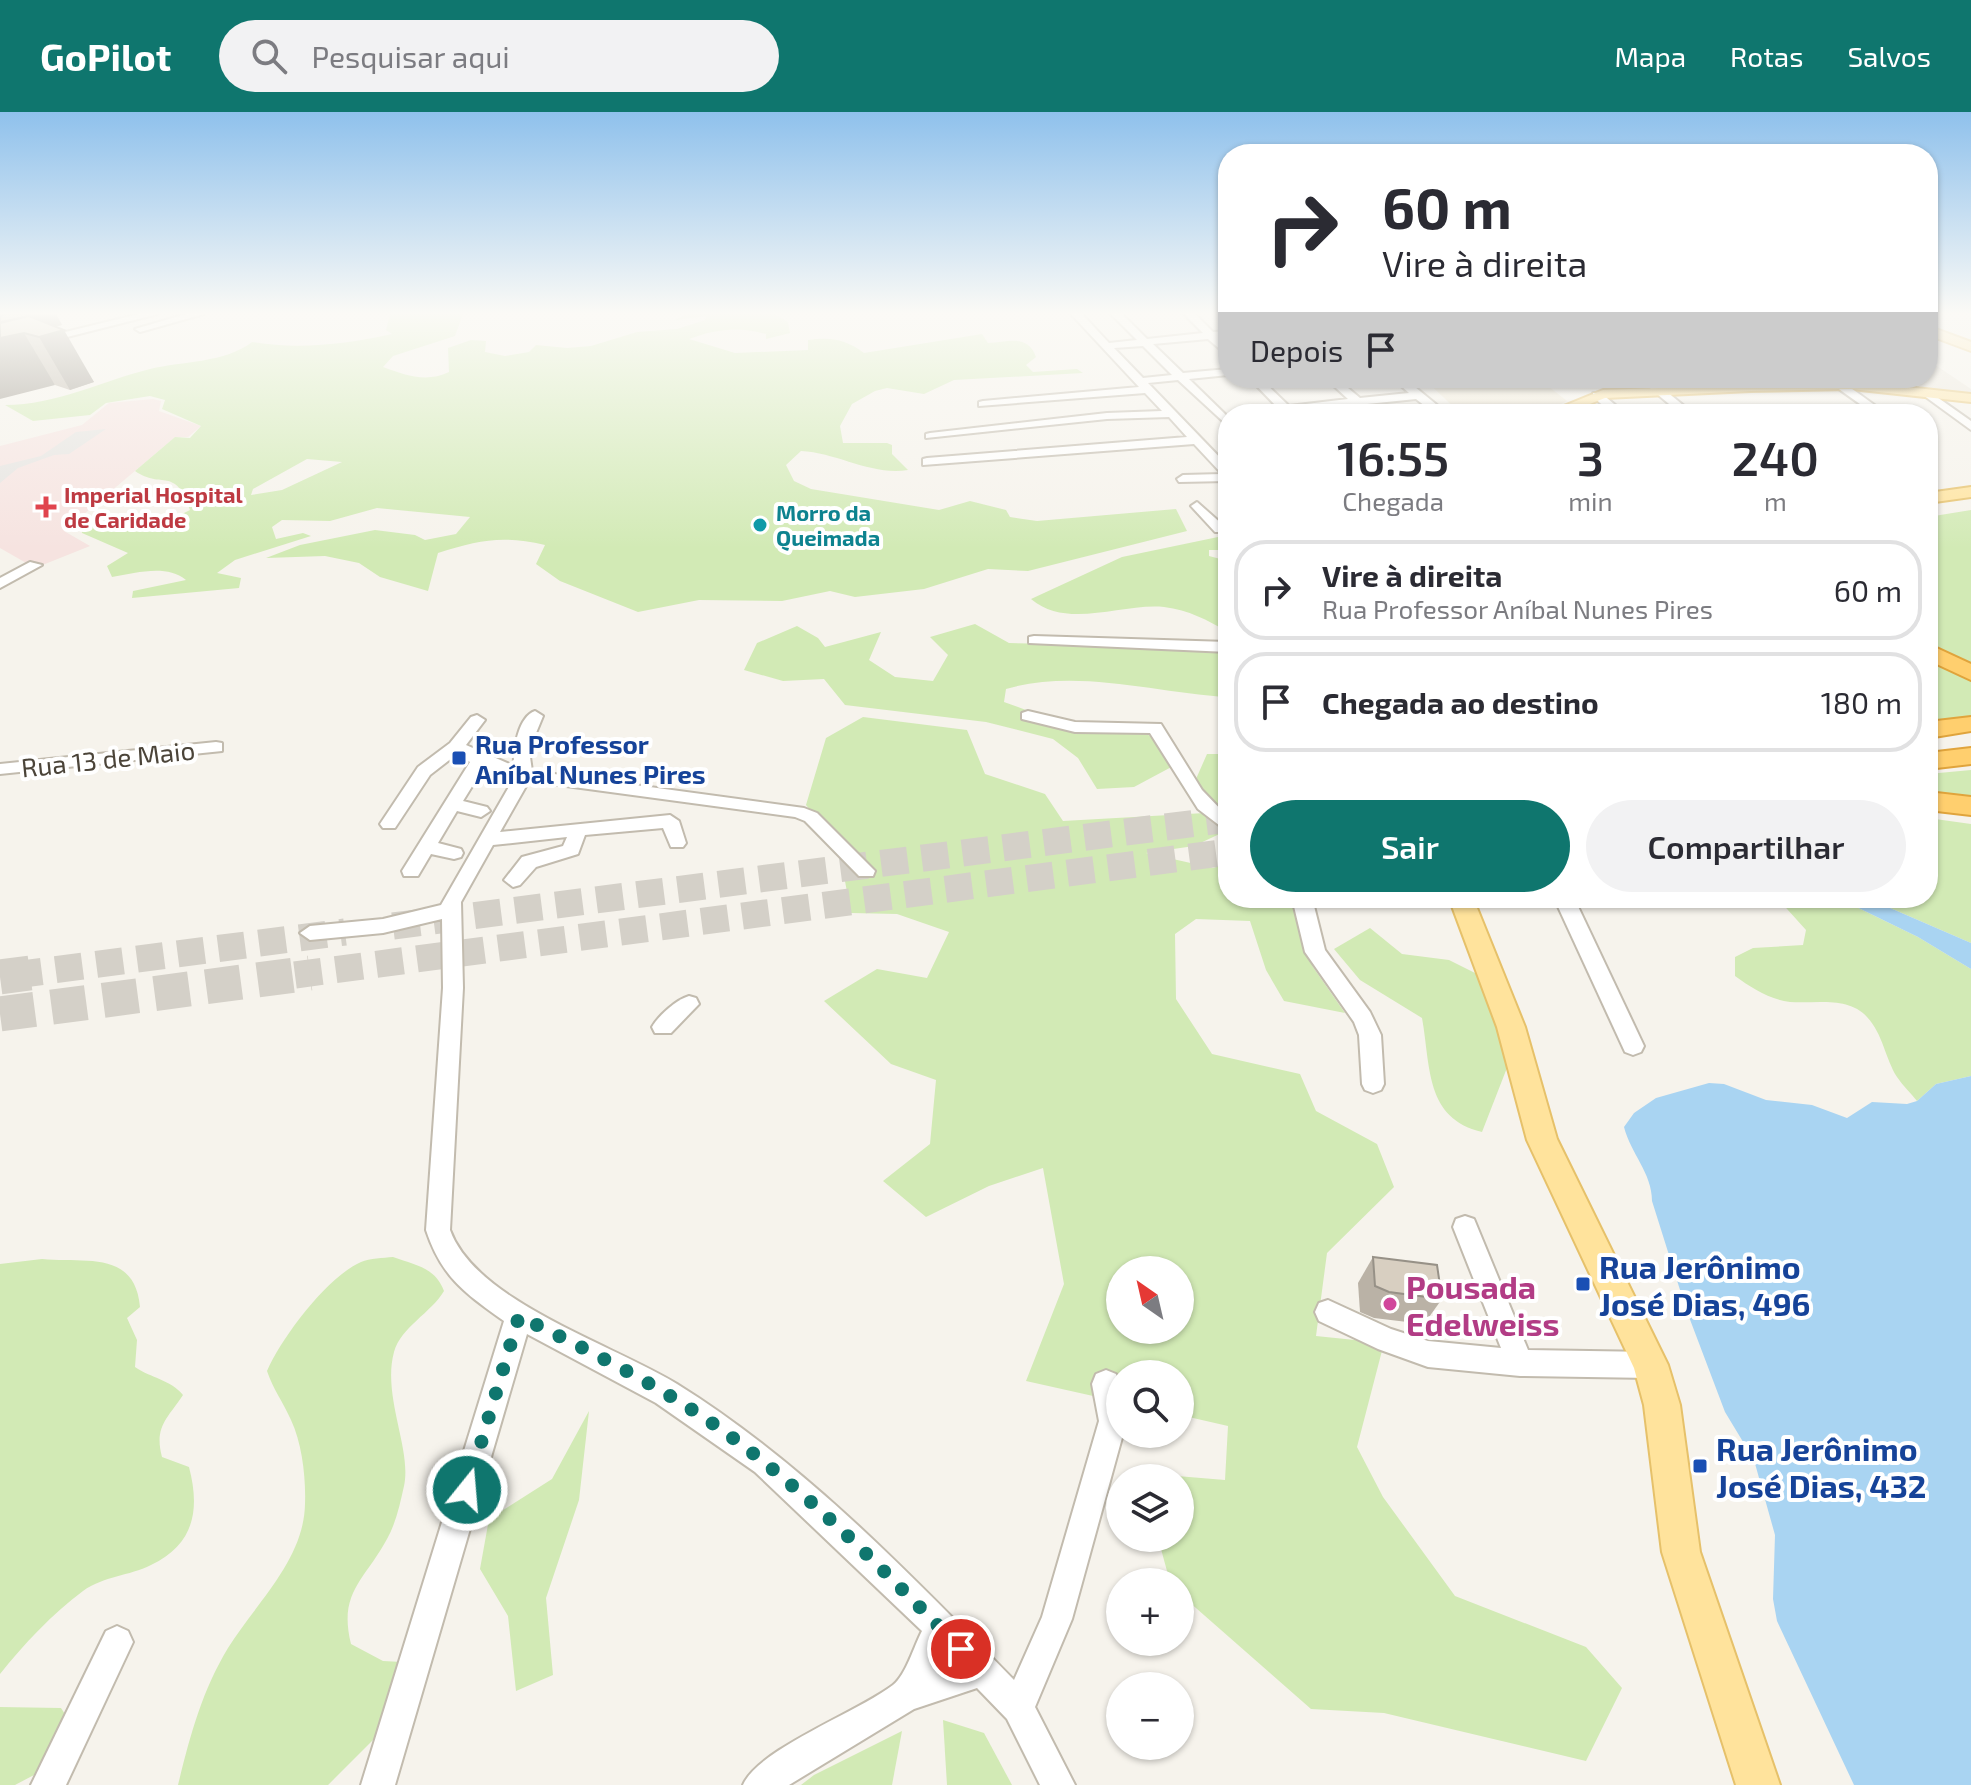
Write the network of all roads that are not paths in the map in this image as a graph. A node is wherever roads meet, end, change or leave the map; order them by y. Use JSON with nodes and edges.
{"nodes":[{"id":1,"x":1084,"y":392,"type":"edge"},
{"id":2,"x":1151,"y":392,"type":"edge"},
{"id":3,"x":1198,"y":392,"type":"edge"},
{"id":4,"x":1346,"y":392,"type":"edge"},
{"id":5,"x":1414,"y":392,"type":"edge"},
{"id":6,"x":1612,"y":392,"type":"edge"},
{"id":7,"x":1843,"y":392,"type":"edge"},
{"id":8,"x":1918,"y":392,"type":"edge"},
{"id":9,"x":1927,"y":393,"type":"junction"},
{"id":10,"x":1604,"y":394,"type":"junction"},
{"id":11,"x":1418,"y":395,"type":"junction"},
{"id":12,"x":1971,"y":398,"type":"edge"},
{"id":13,"x":1358,"y":402,"type":"junction"},
{"id":14,"x":983,"y":404,"type":"dead end"},
{"id":15,"x":1344,"y":404,"type":"edge"},
{"id":16,"x":1360,"y":404,"type":"edge"},
{"id":17,"x":1429,"y":404,"type":"edge"},
{"id":18,"x":1578,"y":404,"type":"edge"},
{"id":19,"x":1612,"y":404,"type":"edge"},
{"id":20,"x":1864,"y":404,"type":"edge"},
{"id":21,"x":1218,"y":411,"type":"edge"},
{"id":22,"x":1171,"y":414,"type":"junction"},
{"id":23,"x":1971,"y":427,"type":"edge"},
{"id":24,"x":930,"y":436,"type":"dead end"},
{"id":25,"x":1197,"y":440,"type":"junction"},
{"id":26,"x":927,"y":462,"type":"dead end"},
{"id":27,"x":1218,"y":464,"type":"edge"},
{"id":28,"x":1218,"y":476,"type":"edge"},
{"id":29,"x":1183,"y":479,"type":"dead end"},
{"id":30,"x":1971,"y":484,"type":"edge"},
{"id":31,"x":1938,"y":489,"type":"edge"},
{"id":32,"x":1971,"y":492,"type":"edge"},
{"id":33,"x":1938,"y":497,"type":"edge"},
{"id":34,"x":1197,"y":506,"type":"dead end"},
{"id":35,"x":1218,"y":524,"type":"edge"},
{"id":36,"x":35,"y":565,"type":"dead end"},
{"id":37,"x":0,"y":584,"type":"edge"},
{"id":38,"x":1034,"y":640,"type":"dead end"},
{"id":39,"x":1218,"y":647,"type":"edge"},
{"id":40,"x":1938,"y":656,"type":"edge"},
{"id":41,"x":1971,"y":673,"type":"edge"},
{"id":42,"x":535,"y":716,"type":"dead end"},
{"id":43,"x":1028,"y":716,"type":"dead end"},
{"id":44,"x":477,"y":720,"type":"dead end"},
{"id":45,"x":1971,"y":724,"type":"edge"},
{"id":46,"x":1938,"y":729,"type":"edge"},
{"id":47,"x":216,"y":747,"type":"dead end"},
{"id":48,"x":456,"y":747,"type":"junction"},
{"id":49,"x":1971,"y":756,"type":"edge"},
{"id":50,"x":480,"y":760,"type":"junction"},
{"id":51,"x":1938,"y":760,"type":"edge"},
{"id":52,"x":0,"y":769,"type":"edge"},
{"id":53,"x":524,"y":775,"type":"junction"},
{"id":54,"x":1938,"y":802,"type":"edge"},
{"id":55,"x":452,"y":804,"type":"junction"},
{"id":56,"x":1971,"y":806,"type":"edge"},
{"id":57,"x":481,"y":811,"type":"dead end"},
{"id":58,"x":1218,"y":818,"type":"edge"},
{"id":59,"x":389,"y":824,"type":"dead end"},
{"id":60,"x":578,"y":831,"type":"junction"},
{"id":61,"x":489,"y":839,"type":"junction"},
{"id":62,"x":677,"y":843,"type":"dead end"},
{"id":63,"x":426,"y":846,"type":"junction"},
{"id":64,"x":454,"y":853,"type":"dead end"},
{"id":65,"x":411,"y":871,"type":"dead end"},
{"id":66,"x":866,"y":871,"type":"dead end"},
{"id":67,"x":513,"y":880,"type":"dead end"},
{"id":68,"x":1304,"y":908,"type":"edge"},
{"id":69,"x":1465,"y":908,"type":"edge"},
{"id":70,"x":1569,"y":908,"type":"edge"},
{"id":71,"x":452,"y":910,"type":"junction"},
{"id":72,"x":310,"y":933,"type":"dead end"},
{"id":73,"x":689,"y":1004,"type":"dead end"},
{"id":74,"x":663,"y":1027,"type":"dead end"},
{"id":75,"x":1633,"y":1046,"type":"dead end"},
{"id":76,"x":1373,"y":1084,"type":"dead end"},
{"id":77,"x":1465,"y":1227,"type":"dead end"},
{"id":78,"x":1328,"y":1312,"type":"dead end"},
{"id":79,"x":519,"y":1316,"type":"junction"},
{"id":80,"x":1520,"y":1363,"type":"junction"},
{"id":81,"x":1651,"y":1365,"type":"junction"},
{"id":82,"x":1106,"y":1446,"type":"edge"},
{"id":83,"x":940,"y":1628,"type":"junction"},
{"id":84,"x":117,"y":1642,"type":"dead end"},
{"id":85,"x":982,"y":1671,"type":"junction"},
{"id":86,"x":907,"y":1695,"type":"junction"},
{"id":87,"x":1018,"y":1708,"type":"junction"},
{"id":88,"x":48,"y":1785,"type":"edge"},
{"id":89,"x":378,"y":1785,"type":"edge"},
{"id":90,"x":760,"y":1785,"type":"edge"},
{"id":91,"x":1058,"y":1785,"type":"edge"},
{"id":92,"x":1758,"y":1785,"type":"edge"}],
"edges":[{"from":1,"to":14,"type":"street"},
{"from":2,"to":22,"type":"street"},
{"from":3,"to":21,"type":"street"},
{"from":4,"to":13,"type":"street"},
{"from":5,"to":11,"type":"street"},
{"from":6,"to":10,"type":"main road"},
{"from":7,"to":20,"type":"street"},
{"from":8,"to":9,"type":"main road"},
{"from":9,"to":12,"type":"main road"},
{"from":9,"to":23,"type":"street"},
{"from":10,"to":18,"type":"main road"},
{"from":10,"to":19,"type":"street"},
{"from":11,"to":13,"type":"street"},
{"from":11,"to":17,"type":"street"},
{"from":13,"to":15,"type":"street"},
{"from":13,"to":16,"type":"street"},
{"from":22,"to":24,"type":"street"},
{"from":22,"to":25,"type":"street"},
{"from":25,"to":26,"type":"street"},
{"from":25,"to":27,"type":"street"},
{"from":28,"to":29,"type":"street"},
{"from":30,"to":31,"type":"main road"},
{"from":32,"to":33,"type":"main road"},
{"from":34,"to":35,"type":"street"},
{"from":36,"to":37,"type":"street"},
{"from":38,"to":39,"type":"street"},
{"from":40,"to":41,"type":"highway"},
{"from":42,"to":53,"type":"street"},
{"from":43,"to":58,"type":"street"},
{"from":44,"to":48,"type":"street"},
{"from":45,"to":46,"type":"highway"},
{"from":47,"to":52,"type":"street","name":"Rua 13 de Maio"},
{"from":48,"to":50,"type":"street"},
{"from":48,"to":59,"type":"street"},
{"from":49,"to":51,"type":"highway"},
{"from":50,"to":53,"type":"street"},
{"from":50,"to":55,"type":"street"},
{"from":53,"to":61,"type":"street"},
{"from":53,"to":66,"type":"street"},
{"from":54,"to":56,"type":"highway"},
{"from":55,"to":57,"type":"street"},
{"from":55,"to":63,"type":"street"},
{"from":60,"to":61,"type":"street"},
{"from":60,"to":62,"type":"street"},
{"from":60,"to":67,"type":"street"},
{"from":61,"to":71,"type":"street"},
{"from":63,"to":64,"type":"street"},
{"from":63,"to":65,"type":"street"},
{"from":68,"to":76,"type":"street"},
{"from":69,"to":81,"type":"main road"},
{"from":70,"to":75,"type":"street"},
{"from":71,"to":72,"type":"street"},
{"from":71,"to":79,"type":"street"},
{"from":73,"to":74,"type":"street"},
{"from":77,"to":80,"type":"street"},
{"from":78,"to":80,"type":"street"},
{"from":79,"to":83,"type":"street"},
{"from":79,"to":89,"type":"street"},
{"from":80,"to":81,"type":"street"},
{"from":81,"to":92,"type":"main road"},
{"from":82,"to":87,"type":"street"},
{"from":83,"to":85,"type":"street"},
{"from":83,"to":86,"type":"street"},
{"from":84,"to":88,"type":"street"},
{"from":85,"to":86,"type":"street"},
{"from":85,"to":87,"type":"street"},
{"from":86,"to":90,"type":"street"},
{"from":87,"to":91,"type":"street"}]}
